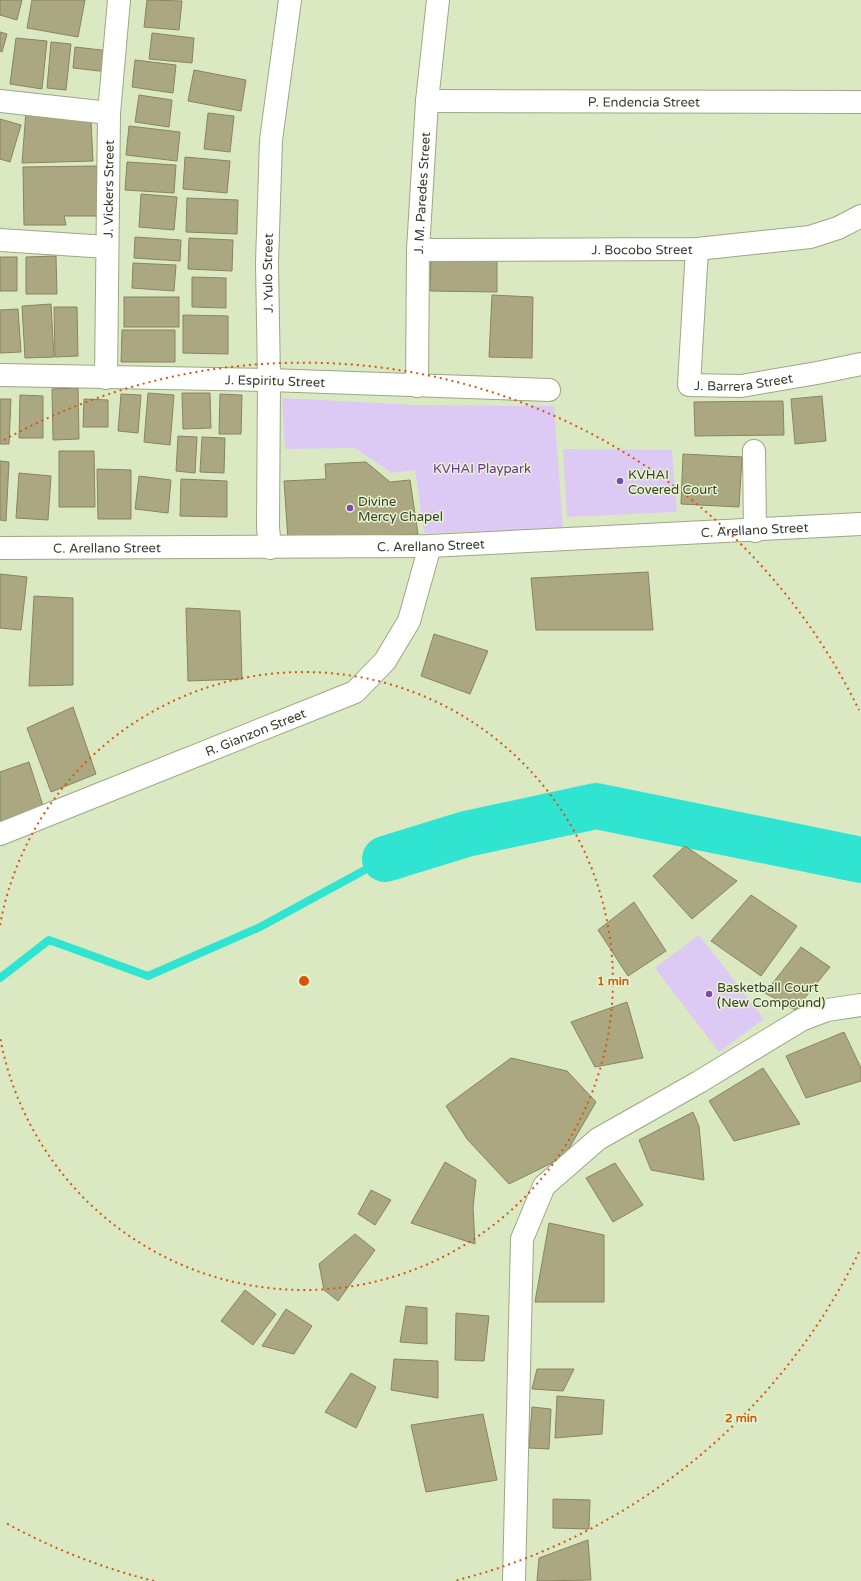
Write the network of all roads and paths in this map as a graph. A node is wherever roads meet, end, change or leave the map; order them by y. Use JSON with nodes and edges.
{"nodes":[{"id":1,"x":119,"y":0,"type":"edge"},
{"id":2,"x":290,"y":0,"type":"edge"},
{"id":3,"x":438,"y":0,"type":"edge"},
{"id":4,"x":0,"y":101,"type":"edge"},
{"id":5,"x":428,"y":101,"type":"junction"},
{"id":6,"x":861,"y":102,"type":"edge"},
{"id":7,"x":108,"y":113,"type":"junction"},
{"id":8,"x":861,"y":216,"type":"edge"},
{"id":9,"x":0,"y":240,"type":"edge"},
{"id":10,"x":107,"y":247,"type":"junction"},
{"id":11,"x":697,"y":249,"type":"junction"},
{"id":12,"x":418,"y":250,"type":"junction"},
{"id":13,"x":861,"y":364,"type":"edge"},
{"id":14,"x":0,"y":375,"type":"edge"},
{"id":15,"x":106,"y":378,"type":"junction"},
{"id":16,"x":269,"y":380,"type":"junction"},
{"id":17,"x":417,"y":386,"type":"junction"},
{"id":18,"x":549,"y":390,"type":"dead end"},
{"id":19,"x":754,"y":451,"type":"dead end"},
{"id":20,"x":861,"y":524,"type":"edge"},
{"id":21,"x":755,"y":530,"type":"junction"},
{"id":22,"x":430,"y":546,"type":"junction"},
{"id":23,"x":0,"y":548,"type":"edge"},
{"id":24,"x":270,"y":548,"type":"junction"},
{"id":25,"x":0,"y":834,"type":"edge"},
{"id":26,"x":861,"y":1005,"type":"edge"},
{"id":27,"x":514,"y":1581,"type":"edge"}],
"edges":[{"from":1,"to":7,"type":"street","name":"J. Vickers Street"},
{"from":2,"to":16,"type":"street","name":"J. Yulo Street"},
{"from":3,"to":5,"type":"street","name":"J. M. Paredes Street"},
{"from":4,"to":7,"type":"street"},
{"from":5,"to":6,"type":"street","name":"P. Endencia Street"},
{"from":5,"to":12,"type":"street","name":"J. M. Paredes Street"},
{"from":7,"to":10,"type":"street","name":"J. Vickers Street"},
{"from":8,"to":11,"type":"street","name":"J. Bocobo Street"},
{"from":9,"to":10,"type":"street"},
{"from":10,"to":15,"type":"street","name":"J. Vickers Street"},
{"from":11,"to":12,"type":"street","name":"J. Bocobo Street"},
{"from":11,"to":13,"type":"street","name":"J. Barrera Street"},
{"from":12,"to":17,"type":"street","name":"J. M. Paredes Street"},
{"from":14,"to":15,"type":"street","name":"J. Espiritu Street"},
{"from":15,"to":16,"type":"street","name":"J. Espiritu Street"},
{"from":16,"to":17,"type":"street","name":"J. Espiritu Street"},
{"from":16,"to":24,"type":"street","name":"J. Yulo Street"},
{"from":17,"to":18,"type":"street","name":"J. Espiritu Street"},
{"from":19,"to":21,"type":"street"},
{"from":20,"to":21,"type":"street","name":"C. Arellano Street"},
{"from":21,"to":22,"type":"street","name":"C. Arellano Street"},
{"from":22,"to":24,"type":"street","name":"C. Arellano Street"},
{"from":22,"to":25,"type":"street","name":"R. Gianzon Street"},
{"from":23,"to":24,"type":"street","name":"C. Arellano Street"},
{"from":26,"to":27,"type":"street"}]}
